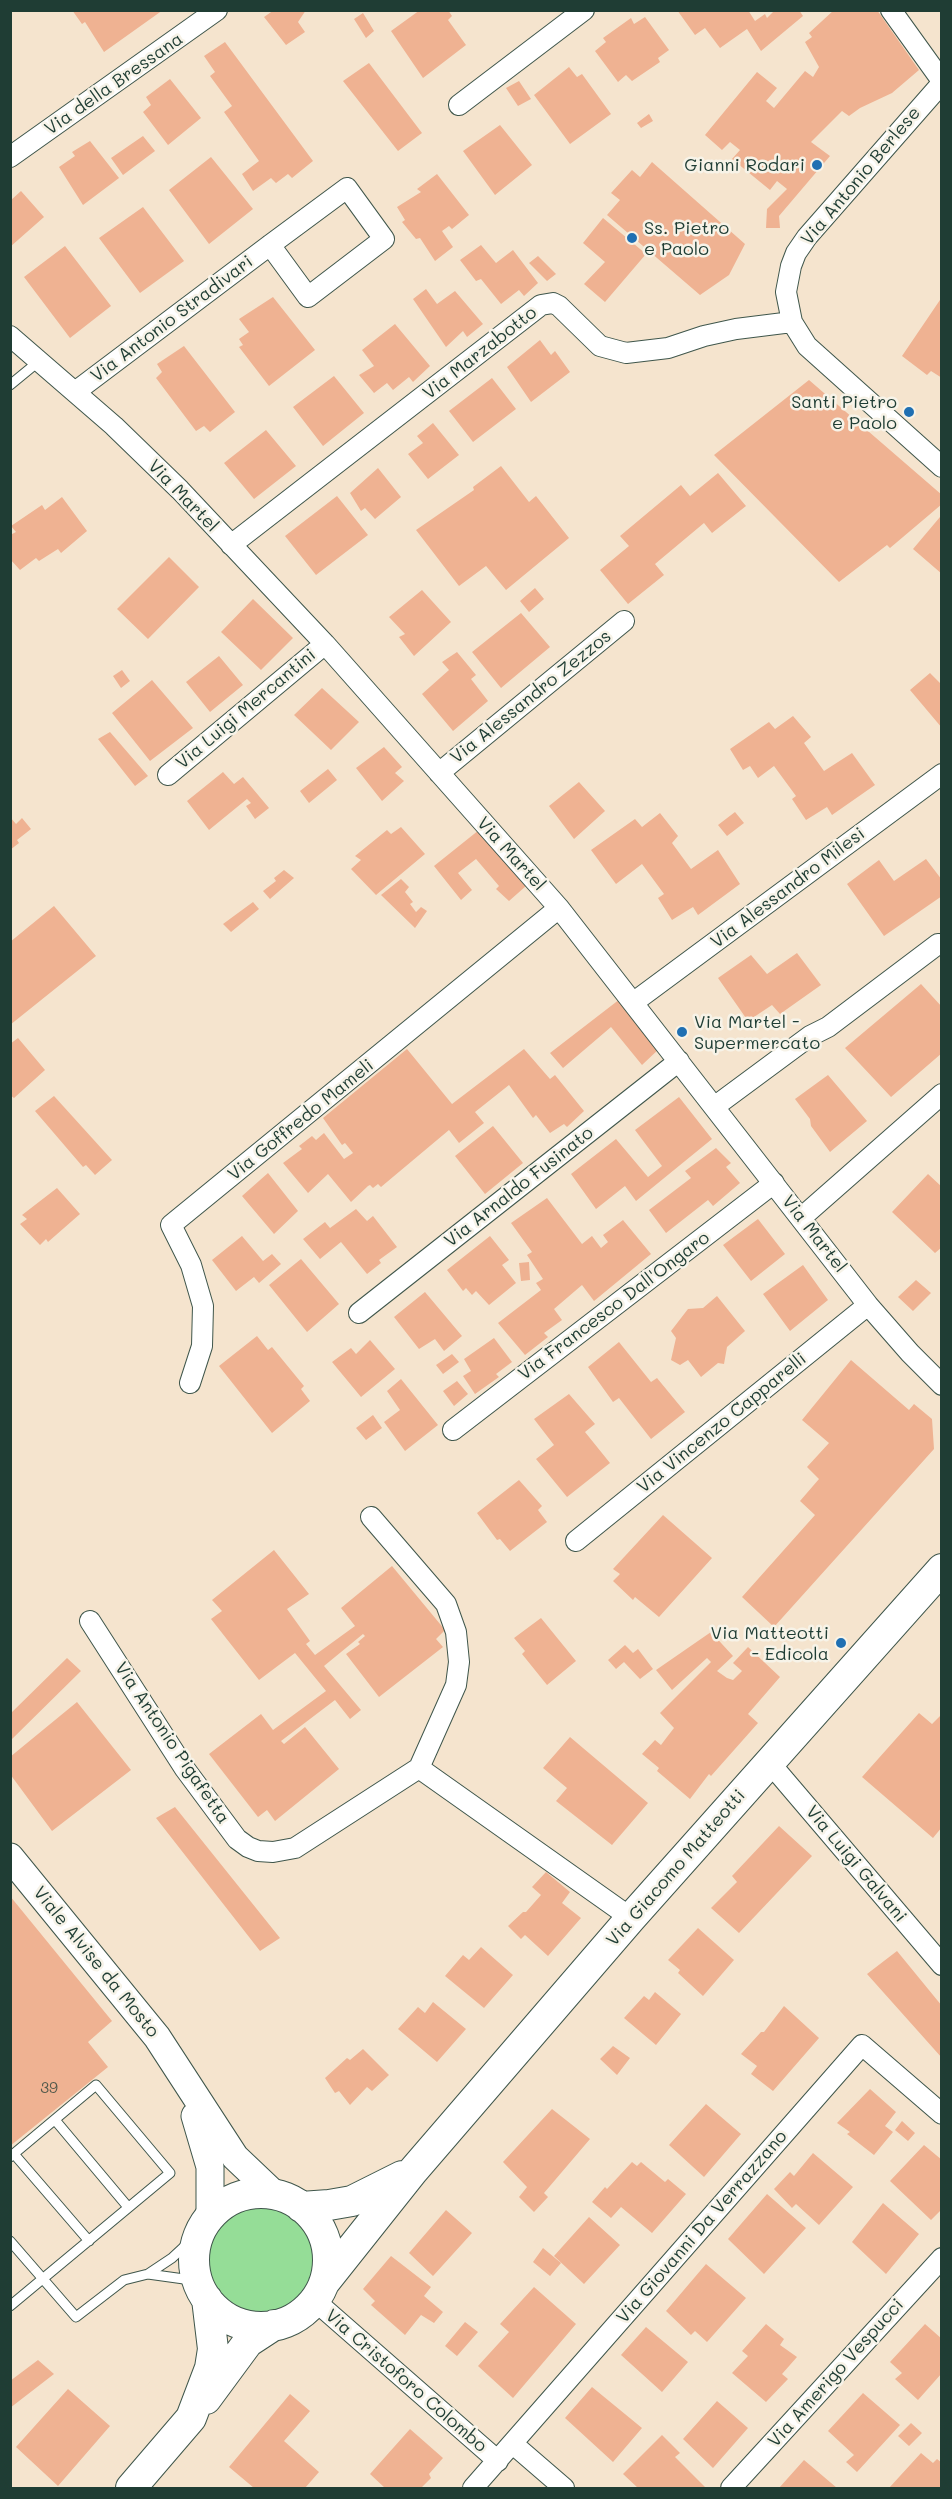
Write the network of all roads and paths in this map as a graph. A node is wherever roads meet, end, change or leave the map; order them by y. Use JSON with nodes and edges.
{"nodes":[{"id":1,"x":217,"y":10,"type":"edge"},
{"id":2,"x":584,"y":10,"type":"edge"},
{"id":3,"x":891,"y":10,"type":"edge"},
{"id":4,"x":942,"y":82,"type":"edge"},
{"id":5,"x":459,"y":105,"type":"dead end"},
{"id":6,"x":10,"y":157,"type":"edge"},
{"id":7,"x":270,"y":245,"type":"junction"},
{"id":8,"x":790,"y":315,"type":"junction"},
{"id":9,"x":10,"y":336,"type":"edge"},
{"id":10,"x":38,"y":362,"type":"junction"},
{"id":11,"x":10,"y":385,"type":"edge"},
{"id":12,"x":75,"y":392,"type":"junction"},
{"id":13,"x":942,"y":467,"type":"edge"},
{"id":14,"x":231,"y":545,"type":"junction"},
{"id":15,"x":624,"y":621,"type":"dead end"},
{"id":16,"x":325,"y":644,"type":"junction"},
{"id":17,"x":439,"y":773,"type":"junction"},
{"id":18,"x":942,"y":774,"type":"edge"},
{"id":19,"x":168,"y":775,"type":"dead end"},
{"id":20,"x":559,"y":908,"type":"junction"},
{"id":21,"x":938,"y":944,"type":"dead end"},
{"id":22,"x":634,"y":1002,"type":"junction"},
{"id":23,"x":679,"y":1061,"type":"junction"},
{"id":24,"x":942,"y":1094,"type":"edge"},
{"id":25,"x":714,"y":1107,"type":"junction"},
{"id":26,"x":774,"y":1183,"type":"junction"},
{"id":27,"x":801,"y":1218,"type":"junction"},
{"id":28,"x":868,"y":1305,"type":"junction"},
{"id":29,"x":359,"y":1314,"type":"dead end"},
{"id":30,"x":190,"y":1383,"type":"dead end"},
{"id":31,"x":942,"y":1385,"type":"edge"},
{"id":32,"x":453,"y":1430,"type":"dead end"},
{"id":33,"x":371,"y":1517,"type":"dead end"},
{"id":34,"x":576,"y":1540,"type":"dead end"},
{"id":35,"x":942,"y":1569,"type":"edge"},
{"id":36,"x":90,"y":1621,"type":"dead end"},
{"id":37,"x":770,"y":1762,"type":"junction"},
{"id":38,"x":419,"y":1768,"type":"junction"},
{"id":39,"x":10,"y":1857,"type":"edge"},
{"id":40,"x":631,"y":1918,"type":"junction"},
{"id":41,"x":942,"y":1965,"type":"edge"},
{"id":42,"x":177,"y":2070,"type":"junction"},
{"id":43,"x":942,"y":2114,"type":"edge"},
{"id":44,"x":55,"y":2120,"type":"junction"},
{"id":45,"x":12,"y":2156,"type":"edge"},
{"id":46,"x":413,"y":2170,"type":"junction"},
{"id":47,"x":274,"y":2194,"type":"junction"},
{"id":48,"x":128,"y":2207,"type":"junction"},
{"id":49,"x":302,"y":2207,"type":"junction"},
{"id":50,"x":205,"y":2224,"type":"junction"},
{"id":51,"x":10,"y":2241,"type":"edge"},
{"id":52,"x":89,"y":2241,"type":"junction"},
{"id":53,"x":942,"y":2258,"type":"edge"},
{"id":54,"x":148,"y":2274,"type":"junction"},
{"id":55,"x":43,"y":2279,"type":"junction"},
{"id":56,"x":319,"y":2292,"type":"junction"},
{"id":57,"x":204,"y":2294,"type":"junction"},
{"id":58,"x":10,"y":2306,"type":"edge"},
{"id":59,"x":274,"y":2325,"type":"junction"},
{"id":60,"x":191,"y":2418,"type":"junction"},
{"id":61,"x":513,"y":2444,"type":"junction"},
{"id":62,"x":498,"y":2462,"type":"junction"},
{"id":63,"x":480,"y":2486,"type":"edge"},
{"id":64,"x":131,"y":2488,"type":"edge"},
{"id":65,"x":564,"y":2488,"type":"edge"},
{"id":66,"x":731,"y":2488,"type":"edge"}],
"edges":[{"from":1,"to":6,"type":"street","name":"Via della Bressana"},
{"from":2,"to":5,"type":"street"},
{"from":3,"to":4,"type":"street"},
{"from":4,"to":8,"type":"street","name":"Via Antonio Berlese"},
{"from":7,"to":7,"type":"street","name":"Via Antonio Stradivari"},
{"from":7,"to":12,"type":"street","name":"Via Antonio Stradivari"},
{"from":8,"to":13,"type":"street"},
{"from":8,"to":14,"type":"street","name":"Via Marzabotto"},
{"from":9,"to":10,"type":"street","name":"Via Martel"},
{"from":10,"to":11,"type":"lane"},
{"from":10,"to":12,"type":"street","name":"Via Martel"},
{"from":12,"to":14,"type":"street","name":"Via Martel"},
{"from":14,"to":16,"type":"street","name":"Via Martel"},
{"from":15,"to":17,"type":"street","name":"Via Alessandro Zezzos"},
{"from":16,"to":17,"type":"street","name":"Via Martel"},
{"from":16,"to":19,"type":"street","name":"Via Luigi Mercantini"},
{"from":17,"to":20,"type":"street","name":"Via Martel"},
{"from":18,"to":22,"type":"street","name":"Via Alessandro Milesi"},
{"from":20,"to":22,"type":"street","name":"Via Martel"},
{"from":20,"to":30,"type":"street","name":"Via Goffredo Mameli"},
{"from":21,"to":25,"type":"street"},
{"from":22,"to":23,"type":"street","name":"Via Martel"},
{"from":23,"to":25,"type":"street","name":"Via Martel"},
{"from":23,"to":29,"type":"street","name":"Via Arnaldo Fusinato"},
{"from":24,"to":27,"type":"street"},
{"from":25,"to":26,"type":"street","name":"Via Martel"},
{"from":26,"to":27,"type":"street","name":"Via Martel"},
{"from":26,"to":32,"type":"street","name":"Via Francesco Dall'Ongaro"},
{"from":27,"to":28,"type":"street","name":"Via Martel"},
{"from":28,"to":31,"type":"street","name":"Via Martel"},
{"from":28,"to":34,"type":"street","name":"Via Vincenzo Capparelli"},
{"from":33,"to":38,"type":"street"},
{"from":35,"to":37,"type":"main road","name":"Via Giacomo Matteotti"},
{"from":36,"to":38,"type":"street","name":"Via Antonio Pigafetta"},
{"from":37,"to":40,"type":"main road","name":"Via Giacomo Matteotti"},
{"from":37,"to":41,"type":"street","name":"Via Luigi Galvani"},
{"from":38,"to":40,"type":"street"},
{"from":39,"to":42,"type":"main road","name":"Viale Alvise da Mosto"},
{"from":40,"to":46,"type":"main road","name":"Via Giacomo Matteotti"},
{"from":42,"to":47,"type":"main road","name":"Viale Alvise da Mosto"},
{"from":42,"to":50,"type":"main road","name":"Viale Alvise da Mosto"},
{"from":43,"to":61,"type":"street","name":"Via Giovanni Da Verrazzano"},
{"from":44,"to":45,"type":"lane"},
{"from":44,"to":48,"type":"lane"},
{"from":44,"to":48,"type":"lane"},
{"from":45,"to":52,"type":"lane"},
{"from":46,"to":49,"type":"main road","name":"Via Giacomo Matteotti"},
{"from":46,"to":56,"type":"main road","name":"Via Giacomo Matteotti"},
{"from":47,"to":49,"type":"main road"},
{"from":47,"to":50,"type":"main road"},
{"from":48,"to":52,"type":"lane"},
{"from":49,"to":56,"type":"main road"},
{"from":50,"to":54,"type":"lane"},
{"from":50,"to":57,"type":"main road"},
{"from":51,"to":55,"type":"lane"},
{"from":52,"to":55,"type":"lane"},
{"from":53,"to":66,"type":"street","name":"Via Amerigo Vespucci"},
{"from":54,"to":55,"type":"lane"},
{"from":54,"to":57,"type":"lane"},
{"from":55,"to":58,"type":"lane"},
{"from":56,"to":59,"type":"main road"},
{"from":56,"to":62,"type":"street","name":"Via Cristoforo Colombo"},
{"from":57,"to":59,"type":"main road"},
{"from":57,"to":60,"type":"main road"},
{"from":59,"to":60,"type":"main road"},
{"from":60,"to":64,"type":"main road"},
{"from":61,"to":62,"type":"street","name":"Via Giovanni Da Verrazzano"},
{"from":61,"to":65,"type":"street","name":"Via Cristoforo Colombo"},
{"from":62,"to":63,"type":"street","name":"Via Giovanni Da Verrazzano"}]}
